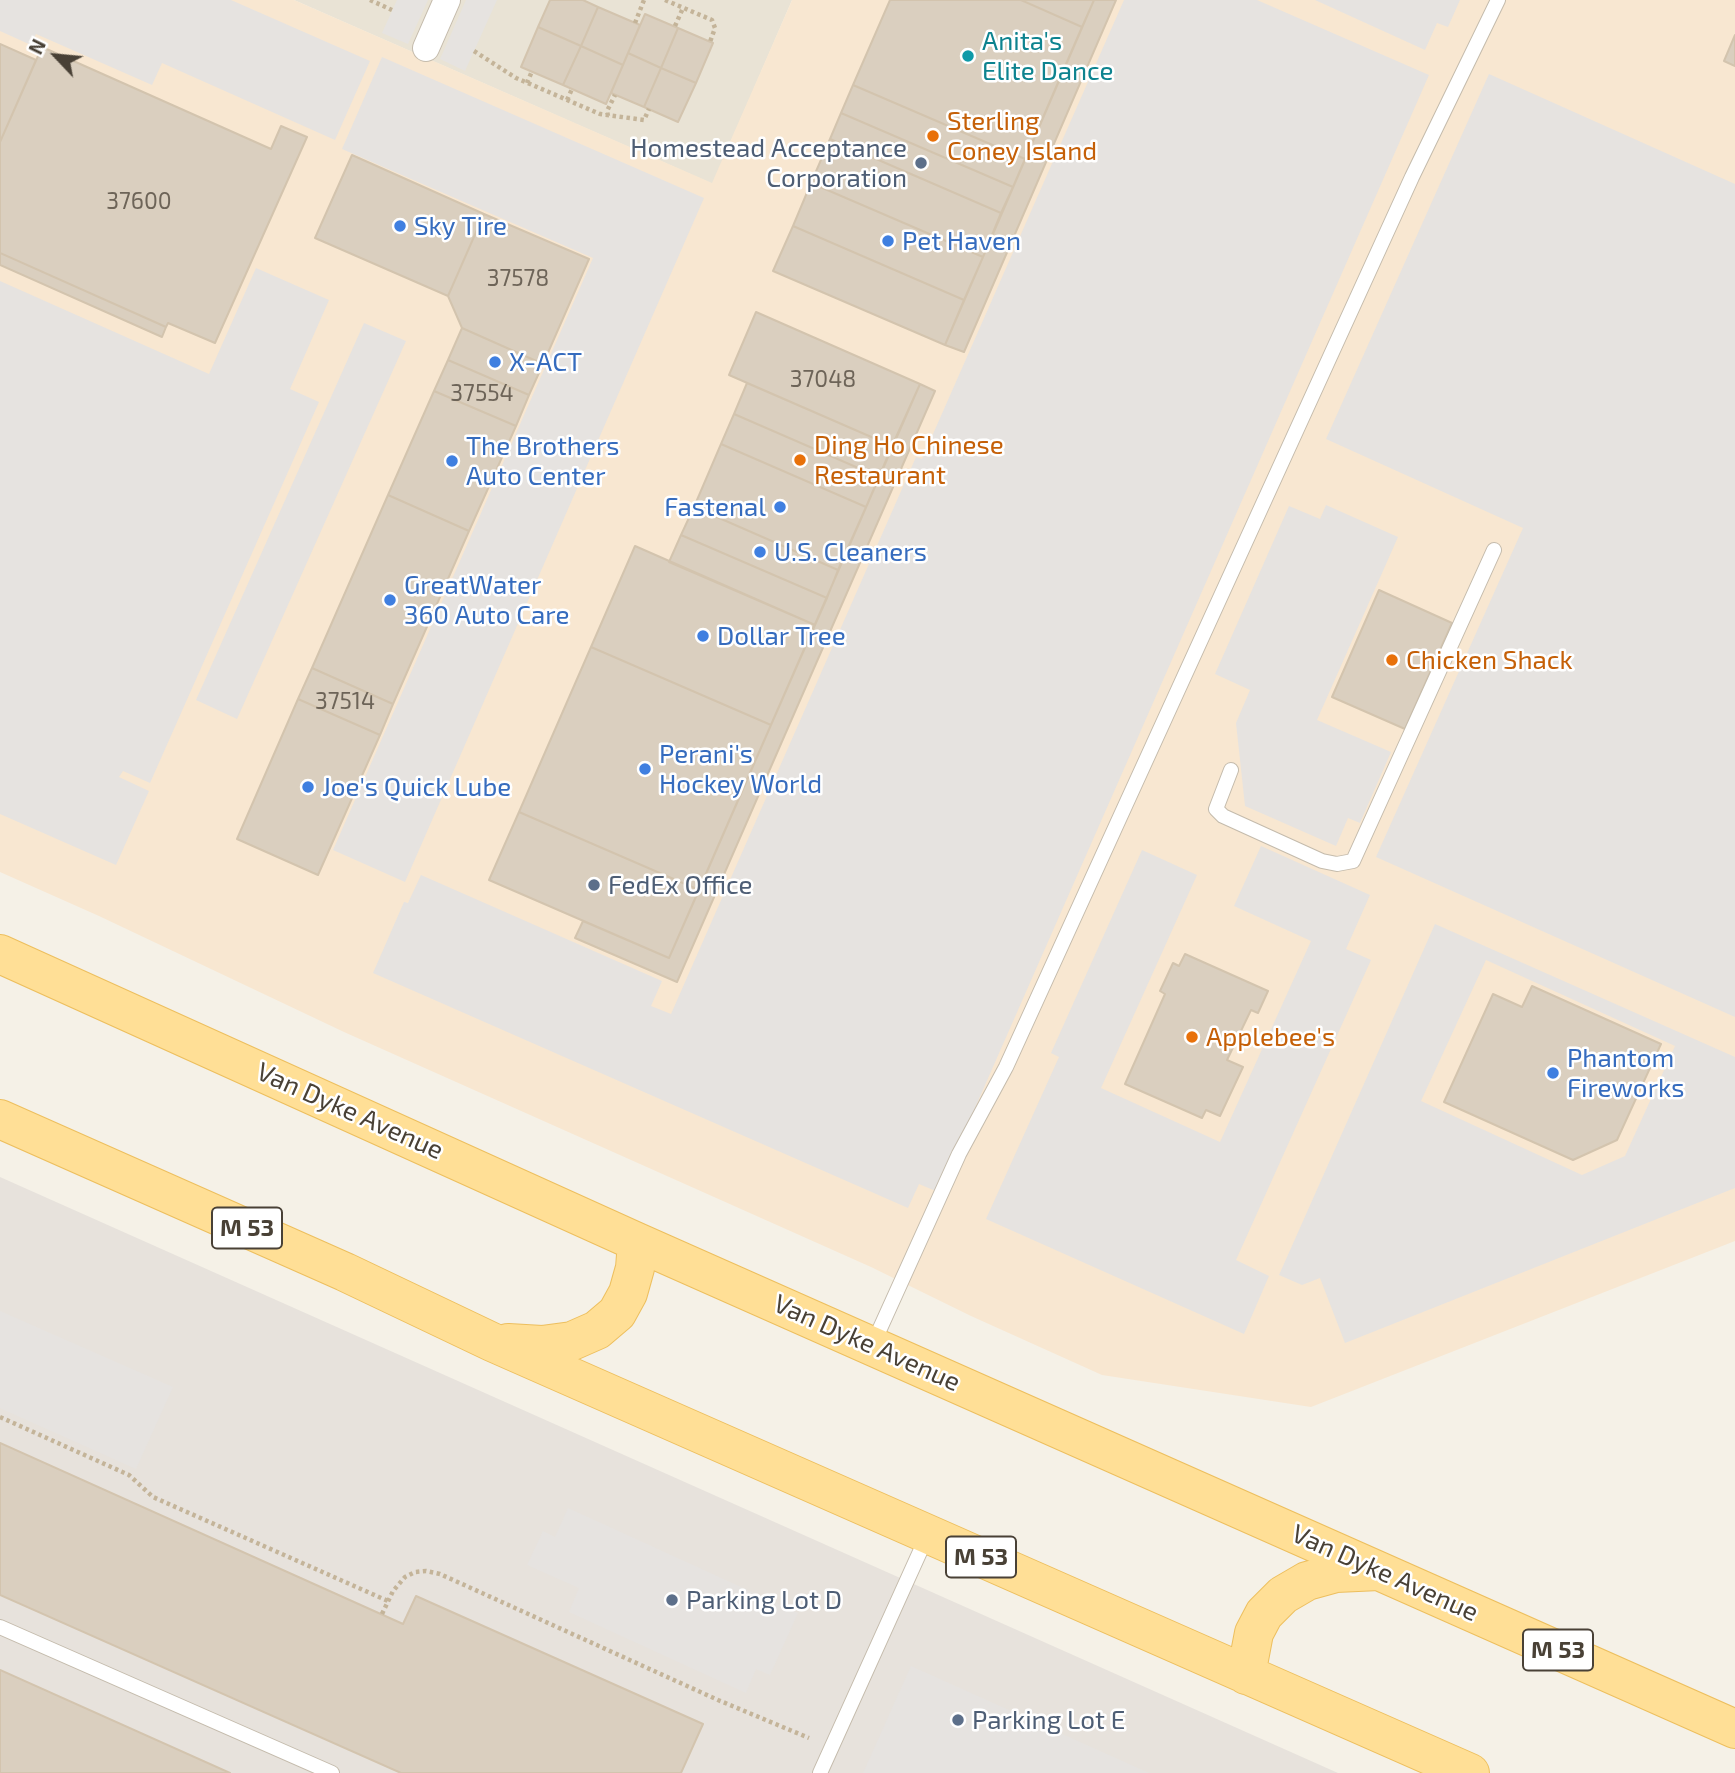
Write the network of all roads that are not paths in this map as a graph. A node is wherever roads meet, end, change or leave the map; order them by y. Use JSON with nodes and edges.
{"nodes":[{"id":1,"x":447,"y":0,"type":"edge"},
{"id":2,"x":1498,"y":0,"type":"edge"},
{"id":3,"x":426,"y":48,"type":"dead end"},
{"id":4,"x":1494,"y":550,"type":"dead end"},
{"id":5,"x":1231,"y":770,"type":"dead end"},
{"id":6,"x":0,"y":954,"type":"edge"},
{"id":7,"x":0,"y":1119,"type":"edge"},
{"id":8,"x":637,"y":1242,"type":"junction"},
{"id":9,"x":492,"y":1342,"type":"junction"},
{"id":10,"x":872,"y":1346,"type":"junction"},
{"id":11,"x":929,"y":1533,"type":"junction"},
{"id":12,"x":1381,"y":1571,"type":"junction"},
{"id":13,"x":0,"y":1627,"type":"edge"},
{"id":14,"x":1246,"y":1675,"type":"junction"},
{"id":15,"x":1735,"y":1729,"type":"edge"},
{"id":16,"x":332,"y":1773,"type":"edge"},
{"id":17,"x":821,"y":1773,"type":"edge"},
{"id":18,"x":1470,"y":1773,"type":"edge"}],
"edges":[{"from":1,"to":3,"type":"street"},
{"from":2,"to":10,"type":"lane"},
{"from":4,"to":5,"type":"lane"},
{"from":6,"to":8,"type":"main road","name":"Van Dyke Avenue","number":"M 53"},
{"from":7,"to":9,"type":"main road","number":"M 53"},
{"from":8,"to":9,"type":"main road"},
{"from":8,"to":10,"type":"main road","name":"Van Dyke Avenue","number":"M 53"},
{"from":9,"to":11,"type":"main road","number":"M 53"},
{"from":10,"to":12,"type":"main road","name":"Van Dyke Avenue","number":"M 53"},
{"from":11,"to":14,"type":"main road","number":"M 53"},
{"from":11,"to":17,"type":"lane"},
{"from":12,"to":14,"type":"main road"},
{"from":12,"to":15,"type":"main road","name":"Van Dyke Avenue","number":"M 53"},
{"from":13,"to":16,"type":"lane"},
{"from":14,"to":18,"type":"main road","number":"M 53"}]}
